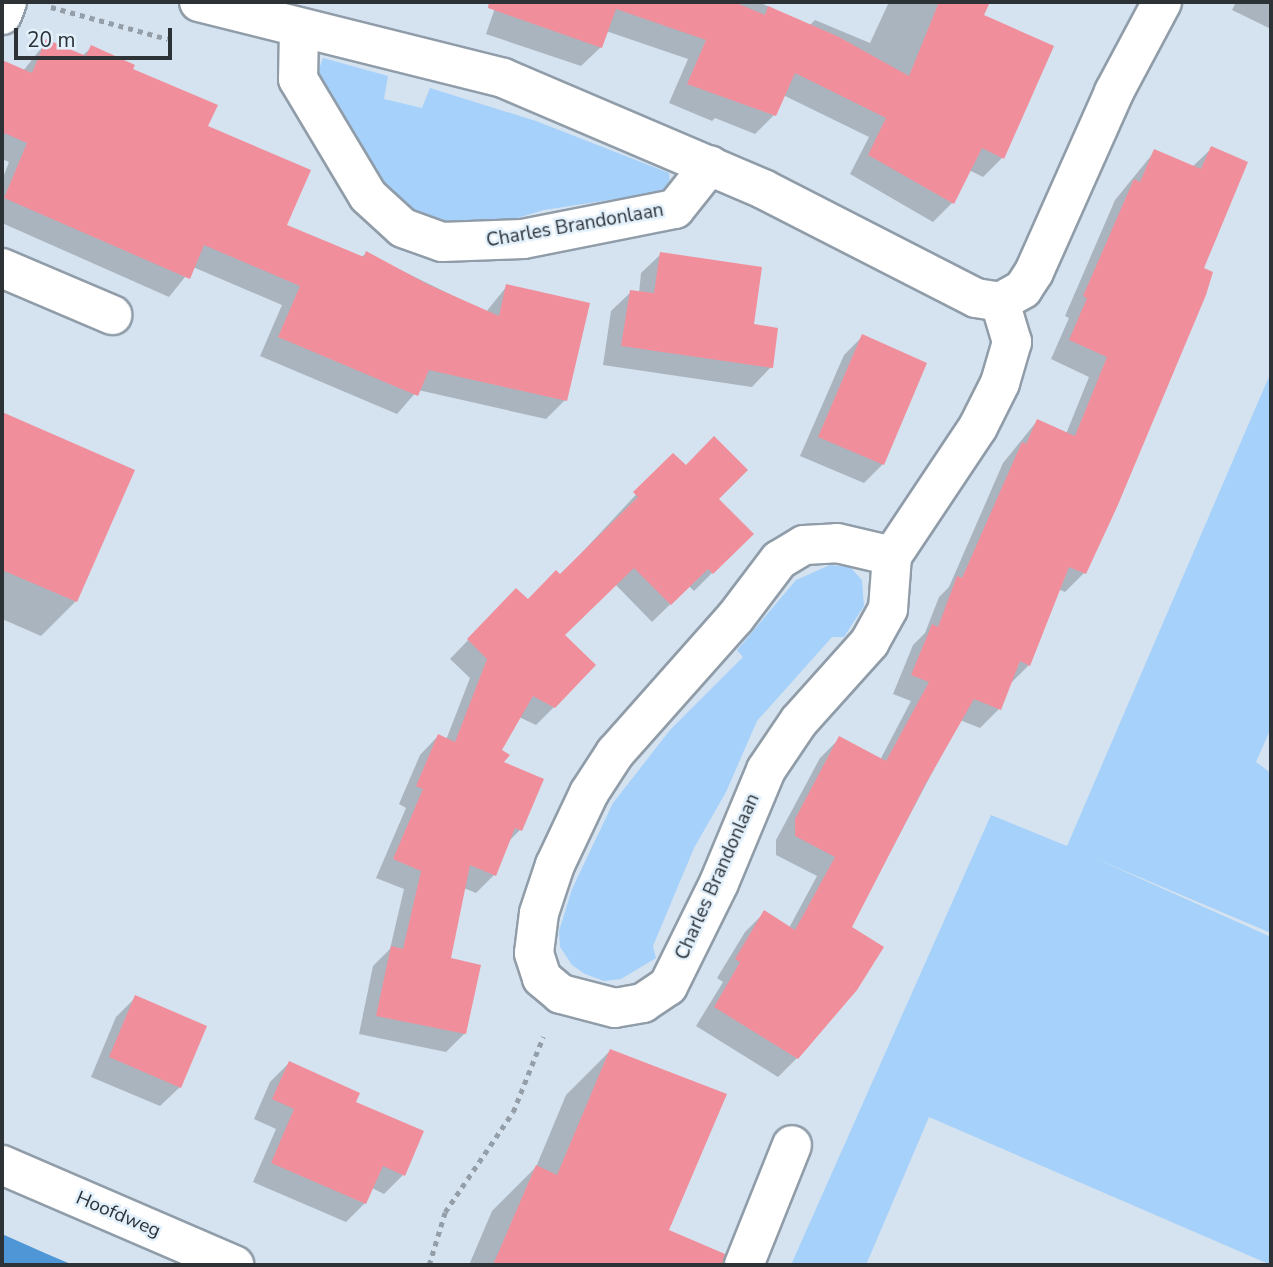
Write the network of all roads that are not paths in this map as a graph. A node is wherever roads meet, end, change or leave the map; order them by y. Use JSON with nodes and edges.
{"nodes":[{"id":1,"x":7,"y":2,"type":"edge"},
{"id":2,"x":200,"y":2,"type":"edge"},
{"id":3,"x":1162,"y":2,"type":"edge"},
{"id":4,"x":2,"y":15,"type":"edge"},
{"id":5,"x":299,"y":29,"type":"junction"},
{"id":6,"x":710,"y":165,"type":"junction"},
{"id":7,"x":2,"y":268,"type":"edge"},
{"id":8,"x":1000,"y":302,"type":"junction"},
{"id":9,"x":111,"y":315,"type":"dead end"},
{"id":10,"x":892,"y":556,"type":"junction"},
{"id":11,"x":792,"y":1145,"type":"dead end"},
{"id":12,"x":2,"y":1165,"type":"edge"},
{"id":13,"x":234,"y":1265,"type":"edge"},
{"id":14,"x":744,"y":1265,"type":"edge"}],
"edges":[{"from":1,"to":4,"type":"street"},
{"from":2,"to":5,"type":"street"},
{"from":3,"to":8,"type":"street"},
{"from":5,"to":6,"type":"street"},
{"from":5,"to":6,"type":"street","name":"Charles Brandonlaan"},
{"from":6,"to":8,"type":"street"},
{"from":7,"to":9,"type":"street"},
{"from":8,"to":10,"type":"street","name":"Charles Brandonlaan"},
{"from":10,"to":10,"type":"street","name":"Charles Brandonlaan"},
{"from":11,"to":14,"type":"street"},
{"from":12,"to":13,"type":"street","name":"Hoofdweg"}]}
